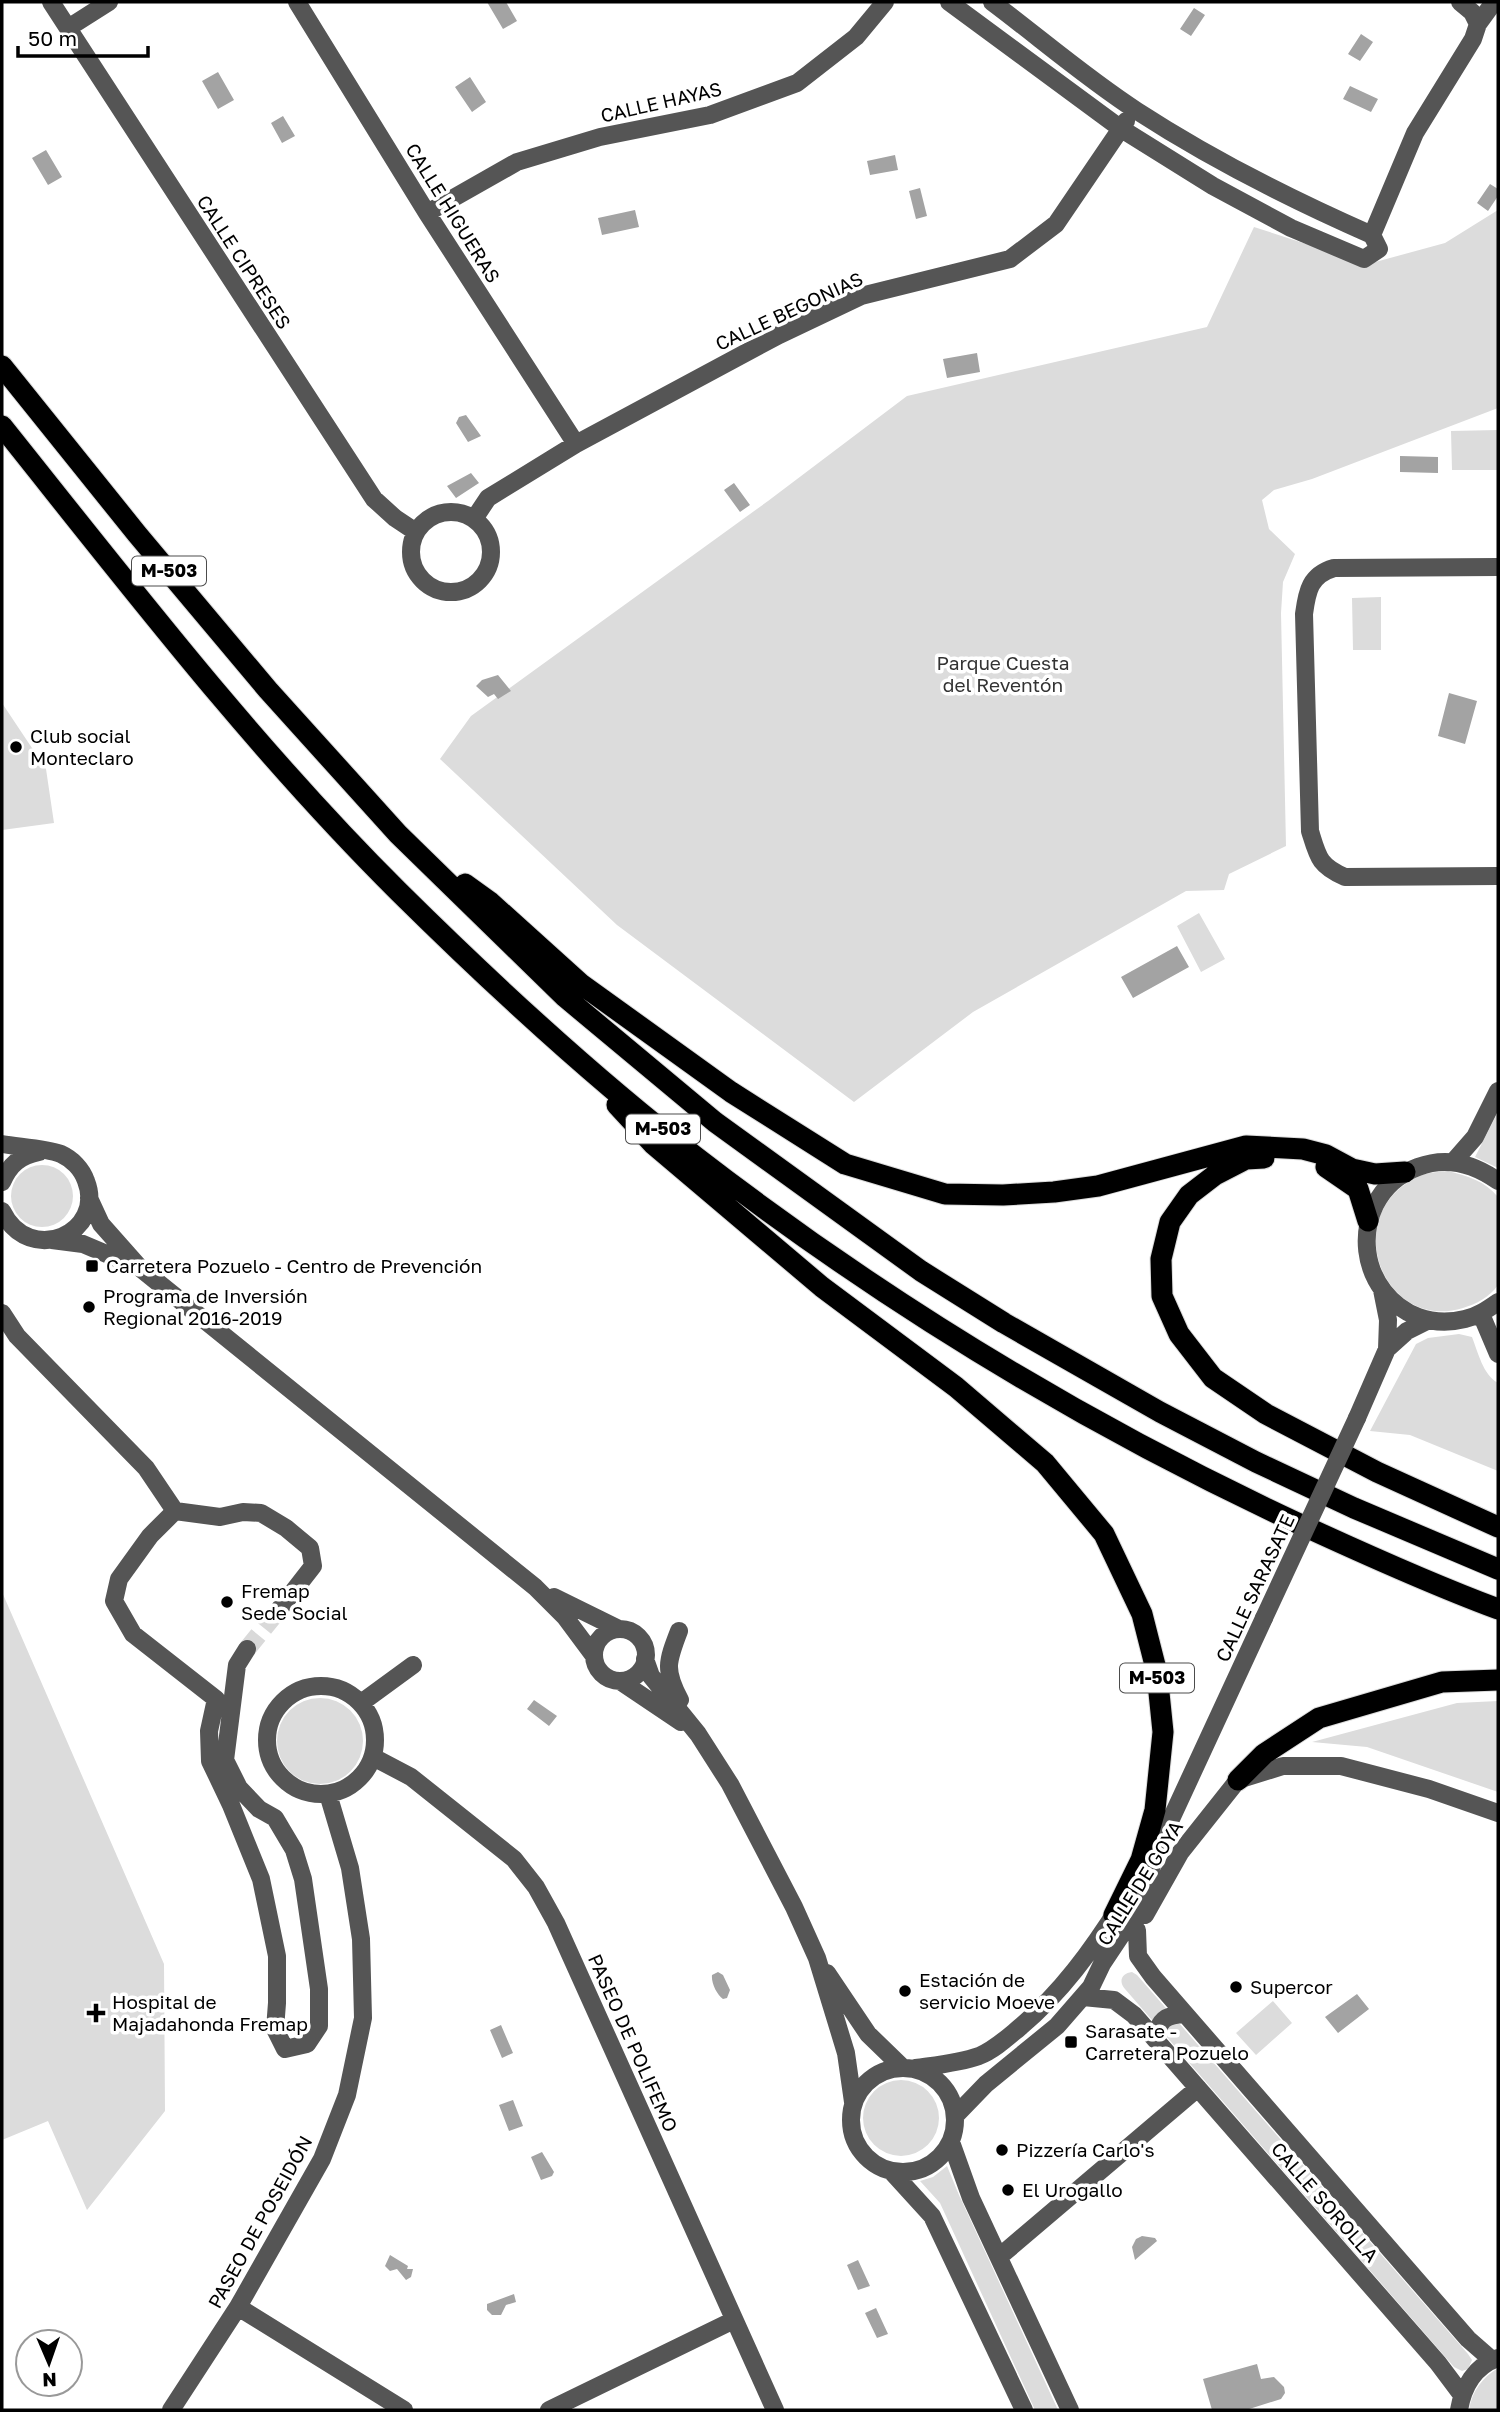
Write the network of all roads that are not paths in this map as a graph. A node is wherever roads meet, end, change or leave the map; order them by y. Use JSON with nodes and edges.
{"nodes":[{"id":1,"x":51,"y":2,"type":"edge"},
{"id":2,"x":109,"y":2,"type":"edge"},
{"id":3,"x":297,"y":2,"type":"edge"},
{"id":4,"x":885,"y":2,"type":"edge"},
{"id":5,"x":949,"y":2,"type":"edge"},
{"id":6,"x":992,"y":2,"type":"edge"},
{"id":7,"x":1461,"y":2,"type":"edge"},
{"id":8,"x":1494,"y":2,"type":"edge"},
{"id":9,"x":1478,"y":24,"type":"junction"},
{"id":10,"x":68,"y":28,"type":"junction"},
{"id":11,"x":1135,"y":109,"type":"junction"},
{"id":12,"x":1121,"y":128,"type":"junction"},
{"id":13,"x":427,"y":213,"type":"junction"},
{"id":14,"x":1372,"y":234,"type":"junction"},
{"id":15,"x":2,"y":366,"type":"edge"},
{"id":16,"x":2,"y":426,"type":"edge"},
{"id":17,"x":576,"y":444,"type":"junction"},
{"id":18,"x":474,"y":519,"type":"junction"},
{"id":19,"x":416,"y":531,"type":"junction"},
{"id":20,"x":1498,"y":568,"type":"edge"},
{"id":21,"x":398,"y":834,"type":"junction"},
{"id":22,"x":1498,"y":876,"type":"edge"},
{"id":23,"x":553,"y":1038,"type":"junction"},
{"id":24,"x":1498,"y":1091,"type":"edge"},
{"id":25,"x":2,"y":1144,"type":"edge"},
{"id":26,"x":42,"y":1151,"type":"junction"},
{"id":27,"x":1454,"y":1161,"type":"junction"},
{"id":28,"x":1405,"y":1172,"type":"junction"},
{"id":29,"x":1498,"y":1181,"type":"edge"},
{"id":30,"x":2,"y":1182,"type":"edge"},
{"id":31,"x":89,"y":1198,"type":"junction"},
{"id":32,"x":2,"y":1211,"type":"edge"},
{"id":33,"x":1368,"y":1221,"type":"junction"},
{"id":34,"x":52,"y":1240,"type":"junction"},
{"id":35,"x":140,"y":1268,"type":"junction"},
{"id":36,"x":1382,"y":1290,"type":"junction"},
{"id":37,"x":1498,"y":1302,"type":"edge"},
{"id":38,"x":2,"y":1313,"type":"edge"},
{"id":39,"x":1480,"y":1314,"type":"junction"},
{"id":40,"x":1429,"y":1320,"type":"junction"},
{"id":41,"x":1387,"y":1349,"type":"junction"},
{"id":42,"x":1498,"y":1354,"type":"edge"},
{"id":43,"x":175,"y":1511,"type":"junction"},
{"id":44,"x":1498,"y":1527,"type":"edge"},
{"id":45,"x":1498,"y":1569,"type":"edge"},
{"id":46,"x":535,"y":1587,"type":"junction"},
{"id":47,"x":1498,"y":1609,"type":"edge"},
{"id":48,"x":278,"y":1611,"type":"tunnel mouth"},
{"id":49,"x":619,"y":1629,"type":"junction"},
{"id":50,"x":247,"y":1649,"type":"tunnel mouth"},
{"id":51,"x":594,"y":1656,"type":"junction"},
{"id":52,"x":645,"y":1656,"type":"junction"},
{"id":53,"x":237,"y":1665,"type":"junction"},
{"id":54,"x":413,"y":1665,"type":"dead end"},
{"id":55,"x":1498,"y":1680,"type":"edge"},
{"id":56,"x":620,"y":1681,"type":"junction"},
{"id":57,"x":216,"y":1699,"type":"junction"},
{"id":58,"x":361,"y":1703,"type":"junction"},
{"id":59,"x":698,"y":1734,"type":"junction"},
{"id":60,"x":373,"y":1757,"type":"junction"},
{"id":61,"x":1238,"y":1780,"type":"junction"},
{"id":62,"x":328,"y":1794,"type":"junction"},
{"id":63,"x":1498,"y":1813,"type":"edge"},
{"id":64,"x":1159,"y":1845,"type":"junction"},
{"id":65,"x":1114,"y":1915,"type":"junction"},
{"id":66,"x":1137,"y":1930,"type":"junction"},
{"id":67,"x":817,"y":1958,"type":"junction"},
{"id":68,"x":1087,"y":1992,"type":"junction"},
{"id":69,"x":1184,"y":2014,"type":"junction"},
{"id":70,"x":1155,"y":2039,"type":"junction"},
{"id":71,"x":909,"y":2068,"type":"junction"},
{"id":72,"x":1198,"y":2088,"type":"junction"},
{"id":73,"x":853,"y":2102,"type":"junction"},
{"id":74,"x":956,"y":2115,"type":"junction"},
{"id":75,"x":951,"y":2142,"type":"junction"},
{"id":76,"x":891,"y":2171,"type":"junction"},
{"id":77,"x":999,"y":2257,"type":"junction"},
{"id":78,"x":238,"y":2307,"type":"junction"},
{"id":79,"x":734,"y":2320,"type":"junction"},
{"id":80,"x":1495,"y":2359,"type":"edge"},
{"id":81,"x":1461,"y":2402,"type":"edge"},
{"id":82,"x":171,"y":2410,"type":"edge"},
{"id":83,"x":404,"y":2410,"type":"edge"},
{"id":84,"x":549,"y":2410,"type":"edge"},
{"id":85,"x":775,"y":2410,"type":"edge"},
{"id":86,"x":1024,"y":2410,"type":"edge"},
{"id":87,"x":1070,"y":2410,"type":"edge"}],
"edges":[{"from":1,"to":10,"type":"street","name":"CALLE CIPRESES"},
{"from":2,"to":10,"type":"street"},
{"from":3,"to":13,"type":"street","name":"CALLE HIGUERAS"},
{"from":4,"to":13,"type":"street","name":"CALLE HAYAS"},
{"from":5,"to":12,"type":"street"},
{"from":6,"to":11,"type":"street"},
{"from":7,"to":9,"type":"street"},
{"from":8,"to":9,"type":"street"},
{"from":9,"to":14,"type":"street"},
{"from":10,"to":19,"type":"street","name":"CALLE CIPRESES"},
{"from":11,"to":12,"type":"street","name":"CALLE BEGONIAS"},
{"from":11,"to":14,"type":"street"},
{"from":12,"to":14,"type":"street"},
{"from":12,"to":17,"type":"street","name":"CALLE BEGONIAS"},
{"from":13,"to":17,"type":"street","name":"CALLE HIGUERAS"},
{"from":15,"to":21,"type":"highway","number":"M-503"},
{"from":16,"to":23,"type":"highway","number":"M-503"},
{"from":17,"to":18,"type":"street","name":"CALLE BEGONIAS"},
{"from":18,"to":19,"type":"street"},
{"from":18,"to":19,"type":"street"},
{"from":20,"to":22,"type":"street"},
{"from":21,"to":28,"type":"highway"},
{"from":21,"to":45,"type":"highway","number":"M-503"},
{"from":23,"to":47,"type":"highway","number":"M-503"},
{"from":23,"to":65,"type":"highway","number":"M-503"},
{"from":24,"to":27,"type":"street"},
{"from":25,"to":26,"type":"street"},
{"from":26,"to":30,"type":"street"},
{"from":26,"to":31,"type":"street"},
{"from":27,"to":28,"type":"street"},
{"from":27,"to":29,"type":"street"},
{"from":28,"to":33,"type":"street"},
{"from":31,"to":34,"type":"street"},
{"from":31,"to":35,"type":"street"},
{"from":32,"to":34,"type":"street"},
{"from":33,"to":36,"type":"street"},
{"from":33,"to":44,"type":"highway"},
{"from":34,"to":35,"type":"street"},
{"from":35,"to":46,"type":"street"},
{"from":36,"to":40,"type":"street"},
{"from":36,"to":41,"type":"street","name":"CALLE SARASATE"},
{"from":37,"to":39,"type":"street"},
{"from":38,"to":43,"type":"street"},
{"from":39,"to":40,"type":"street"},
{"from":39,"to":42,"type":"street"},
{"from":40,"to":41,"type":"street","name":"CALLE SARASATE"},
{"from":41,"to":64,"type":"street","name":"CALLE SARASATE","bridge":true},
{"from":43,"to":48,"type":"street"},
{"from":43,"to":57,"type":"street"},
{"from":46,"to":49,"type":"street"},
{"from":46,"to":51,"type":"street"},
{"from":49,"to":51,"type":"street"},
{"from":49,"to":52,"type":"street"},
{"from":50,"to":53,"type":"street"},
{"from":51,"to":56,"type":"street"},
{"from":52,"to":56,"type":"street"},
{"from":52,"to":59,"type":"street"},
{"from":52,"to":59,"type":"street"},
{"from":53,"to":57,"type":"street"},
{"from":53,"to":57,"type":"street"},
{"from":54,"to":58,"type":"street"},
{"from":55,"to":61,"type":"highway"},
{"from":56,"to":59,"type":"street"},
{"from":58,"to":60,"type":"street"},
{"from":58,"to":62,"type":"street"},
{"from":59,"to":67,"type":"street"},
{"from":60,"to":62,"type":"street"},
{"from":60,"to":79,"type":"street","name":"PASEO DE POLIFEMO"},
{"from":61,"to":63,"type":"street"},
{"from":61,"to":66,"type":"street","name":"CALLE DE GOYA"},
{"from":62,"to":78,"type":"street","name":"PASEO DE POSEIDÓN"},
{"from":64,"to":65,"type":"street","name":"CALLE SARASATE"},
{"from":64,"to":68,"type":"street","name":"CALLE SARASATE"},
{"from":65,"to":71,"type":"street","name":"CALLE SARASATE"},
{"from":66,"to":68,"type":"street","name":"CALLE DE GOYA"},
{"from":66,"to":69,"type":"street","name":"CALLE SOROLLA"},
{"from":67,"to":71,"type":"street"},
{"from":67,"to":73,"type":"street"},
{"from":68,"to":70,"type":"street","name":"CALLE SOROLLA"},
{"from":68,"to":74,"type":"street","name":"CALLE SARASATE"},
{"from":69,"to":70,"type":"street"},
{"from":69,"to":80,"type":"street","name":"CALLE SOROLLA"},
{"from":70,"to":72,"type":"street","name":"CALLE SOROLLA"},
{"from":71,"to":73,"type":"street"},
{"from":71,"to":74,"type":"street"},
{"from":72,"to":77,"type":"street"},
{"from":72,"to":81,"type":"street","name":"CALLE SOROLLA"},
{"from":73,"to":76,"type":"street"},
{"from":74,"to":75,"type":"street"},
{"from":75,"to":76,"type":"street"},
{"from":75,"to":77,"type":"street"},
{"from":76,"to":86,"type":"street"},
{"from":77,"to":87,"type":"street"},
{"from":78,"to":82,"type":"street","name":"PASEO DE POSEIDÓN"},
{"from":78,"to":83,"type":"street"},
{"from":79,"to":84,"type":"street"},
{"from":79,"to":85,"type":"street","name":"PASEO DE POLIFEMO"},
{"from":80,"to":81,"type":"street"}]}
